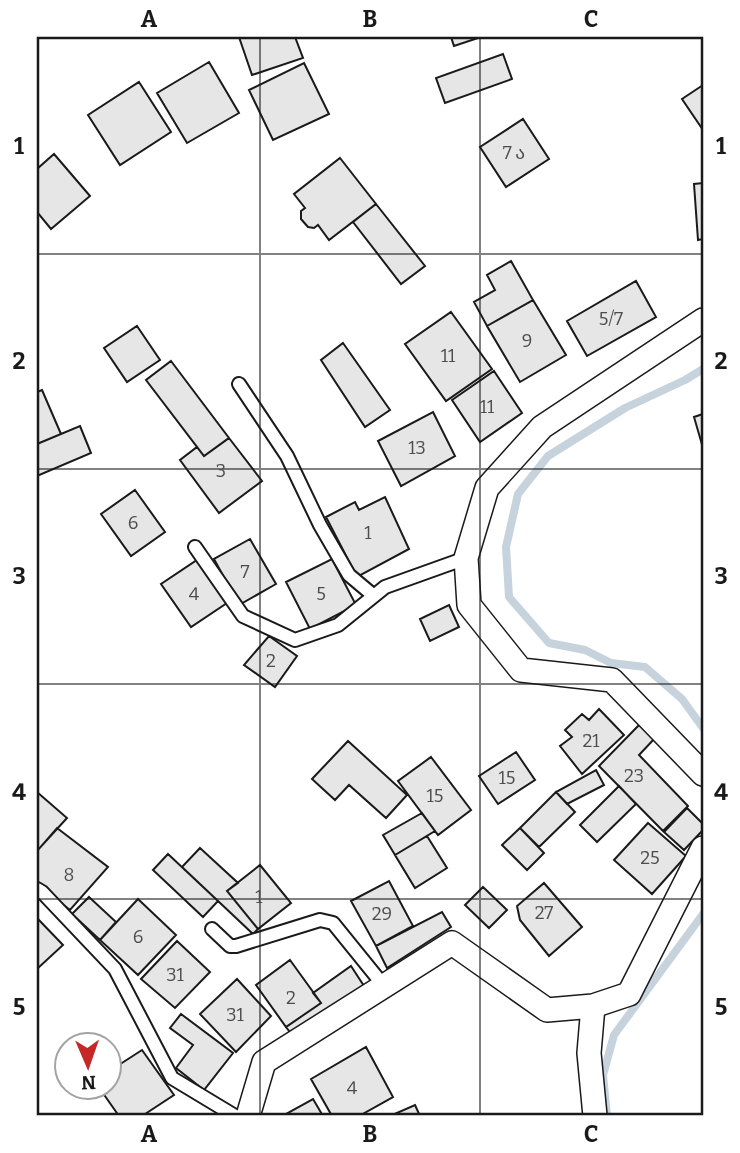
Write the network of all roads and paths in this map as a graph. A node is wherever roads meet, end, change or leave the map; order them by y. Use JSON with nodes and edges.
{"nodes":[{"id":1,"x":703,"y":320,"type":"edge"},
{"id":2,"x":239,"y":384,"type":"dead end"},
{"id":3,"x":195,"y":547,"type":"dead end"},
{"id":4,"x":467,"y":558,"type":"junction"},
{"id":5,"x":374,"y":596,"type":"junction"},
{"id":6,"x":703,"y":774,"type":"edge"},
{"id":7,"x":703,"y":848,"type":"edge"},
{"id":8,"x":37,"y":889,"type":"edge"},
{"id":9,"x":212,"y":929,"type":"dead end"},
{"id":10,"x":384,"y":986,"type":"junction"},
{"id":11,"x":593,"y":1006,"type":"junction"},
{"id":12,"x":235,"y":1116,"type":"edge"},
{"id":13,"x":248,"y":1116,"type":"edge"},
{"id":14,"x":595,"y":1116,"type":"edge"}],
"edges":[{"from":1,"to":4,"type":"street"},
{"from":2,"to":5,"type":"lane"},
{"from":3,"to":5,"type":"lane"},
{"from":4,"to":5,"type":"lane"},
{"from":4,"to":6,"type":"street"},
{"from":7,"to":11,"type":"street"},
{"from":8,"to":12,"type":"lane"},
{"from":9,"to":10,"type":"lane"},
{"from":10,"to":11,"type":"street"},
{"from":10,"to":13,"type":"street"},
{"from":11,"to":14,"type":"street"}]}
